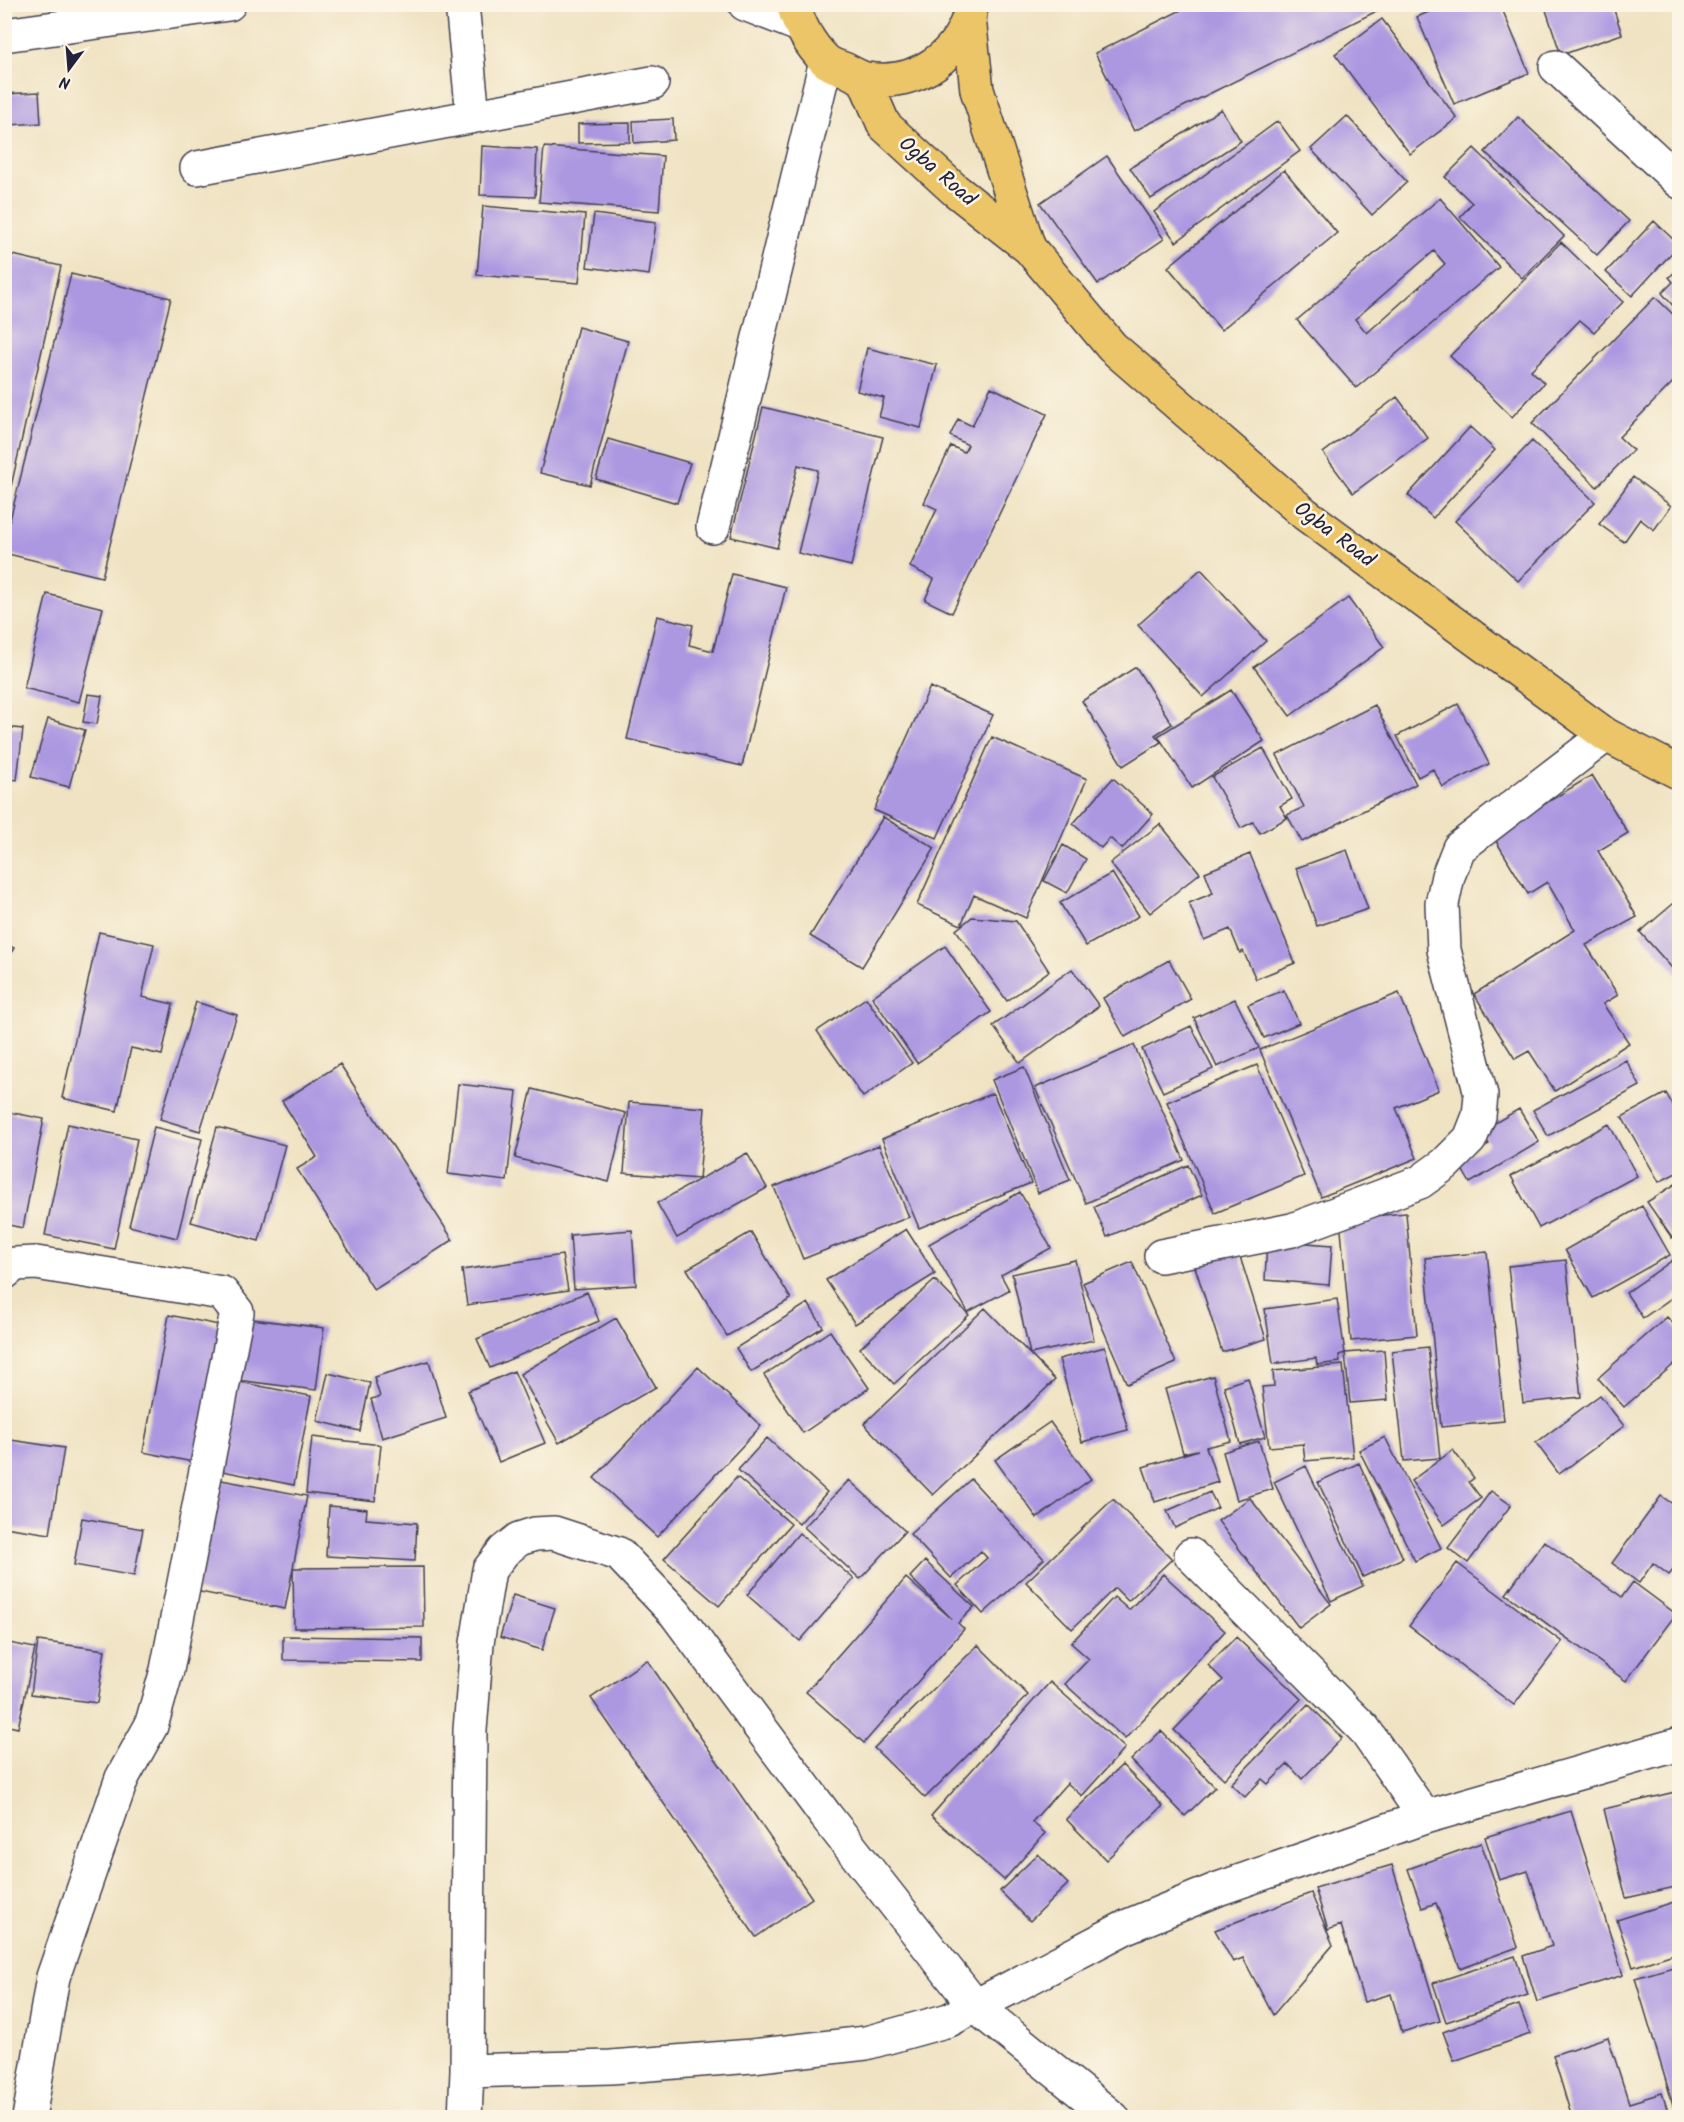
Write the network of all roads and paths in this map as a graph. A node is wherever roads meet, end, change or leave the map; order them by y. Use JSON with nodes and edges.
{"nodes":[{"id":1,"x":229,"y":4,"type":"edge"},
{"id":2,"x":462,"y":4,"type":"edge"},
{"id":3,"x":745,"y":4,"type":"edge"},
{"id":4,"x":971,"y":11,"type":"edge"},
{"id":5,"x":796,"y":15,"type":"edge"},
{"id":6,"x":4,"y":35,"type":"edge"},
{"id":7,"x":826,"y":61,"type":"junction"},
{"id":8,"x":1556,"y":66,"type":"dead end"},
{"id":9,"x":864,"y":79,"type":"junction"},
{"id":10,"x":652,"y":83,"type":"dead end"},
{"id":11,"x":473,"y":116,"type":"junction"},
{"id":12,"x":197,"y":168,"type":"dead end"},
{"id":13,"x":1680,"y":182,"type":"edge"},
{"id":14,"x":1029,"y":248,"type":"junction"},
{"id":15,"x":713,"y":527,"type":"dead end"},
{"id":16,"x":1606,"y":735,"type":"junction"},
{"id":17,"x":1680,"y":773,"type":"edge"},
{"id":18,"x":1161,"y":1256,"type":"dead end"},
{"id":19,"x":4,"y":1273,"type":"edge"},
{"id":20,"x":1191,"y":1555,"type":"dead end"},
{"id":21,"x":1680,"y":1744,"type":"edge"},
{"id":22,"x":1425,"y":1817,"type":"junction"},
{"id":23,"x":975,"y":2006,"type":"junction"},
{"id":24,"x":467,"y":2071,"type":"junction"},
{"id":25,"x":28,"y":2118,"type":"edge"},
{"id":26,"x":465,"y":2118,"type":"edge"},
{"id":27,"x":1113,"y":2118,"type":"edge"}],
"edges":[{"from":1,"to":6,"type":"street"},
{"from":2,"to":11,"type":"street"},
{"from":3,"to":5,"type":"street"},
{"from":4,"to":9,"type":"main road"},
{"from":4,"to":14,"type":"main road","name":"Ogba Road"},
{"from":5,"to":7,"type":"main road"},
{"from":7,"to":9,"type":"main road"},
{"from":7,"to":15,"type":"street"},
{"from":8,"to":13,"type":"street"},
{"from":9,"to":14,"type":"main road","name":"Ogba Road"},
{"from":10,"to":11,"type":"street"},
{"from":11,"to":12,"type":"street"},
{"from":14,"to":16,"type":"main road","name":"Ogba Road"},
{"from":16,"to":17,"type":"main road","name":"Ogba Road"},
{"from":16,"to":18,"type":"street"},
{"from":19,"to":25,"type":"street"},
{"from":20,"to":22,"type":"street"},
{"from":21,"to":22,"type":"street"},
{"from":22,"to":23,"type":"street"},
{"from":23,"to":24,"type":"street"},
{"from":23,"to":24,"type":"street"},
{"from":23,"to":27,"type":"street"},
{"from":24,"to":26,"type":"street"}]}
